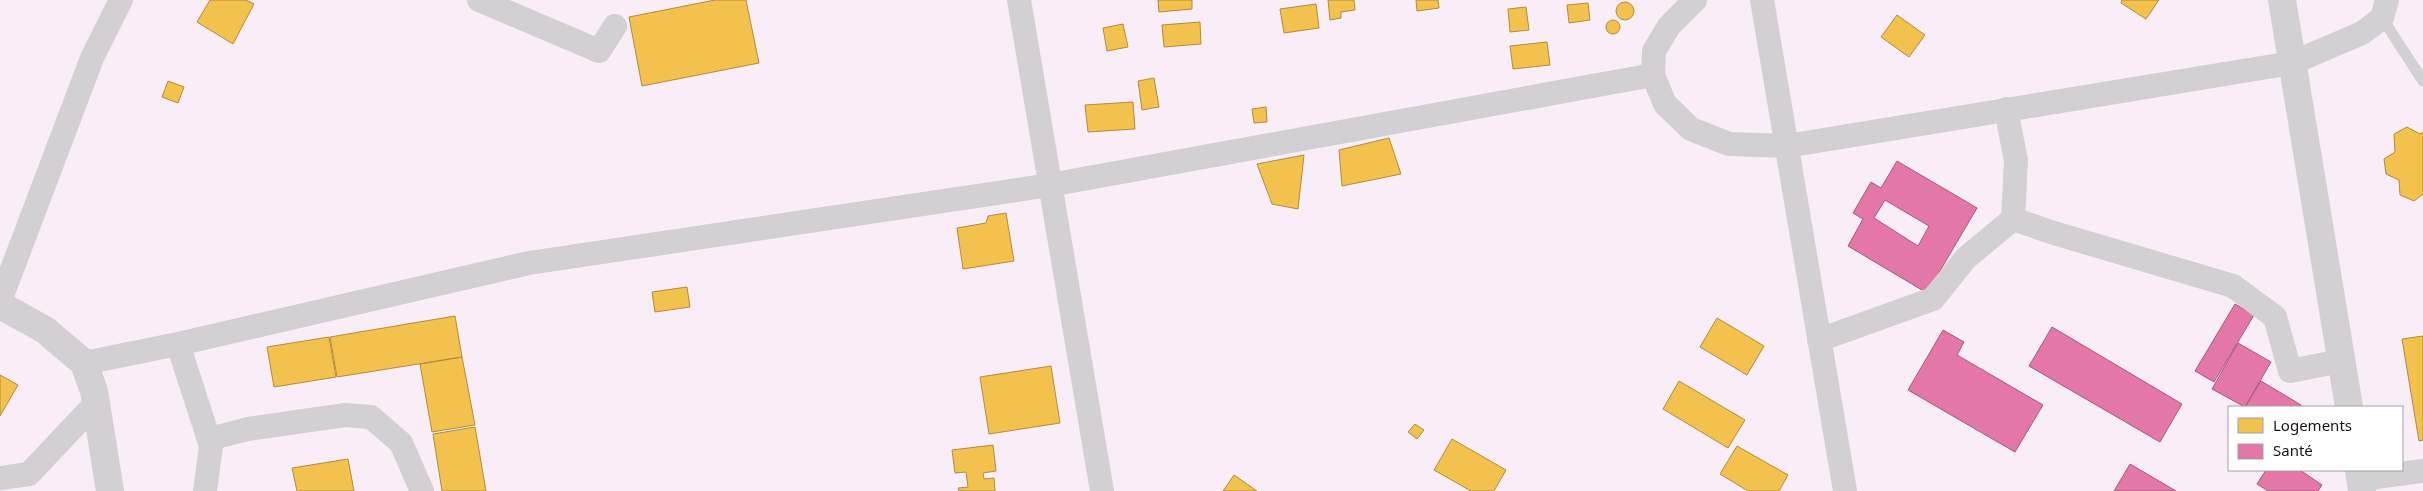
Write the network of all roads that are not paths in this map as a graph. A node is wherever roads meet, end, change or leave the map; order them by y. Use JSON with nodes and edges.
{"nodes":[{"id":1,"x":121,"y":0,"type":"edge"},
{"id":2,"x":479,"y":0,"type":"edge"},
{"id":3,"x":1019,"y":0,"type":"edge"},
{"id":4,"x":1695,"y":0,"type":"edge"},
{"id":5,"x":1762,"y":0,"type":"edge"},
{"id":6,"x":2282,"y":0,"type":"edge"},
{"id":7,"x":2385,"y":9,"type":"edge"},
{"id":8,"x":616,"y":26,"type":"dead end"},
{"id":9,"x":2292,"y":63,"type":"junction"},
{"id":10,"x":1654,"y":75,"type":"junction"},
{"id":11,"x":2423,"y":81,"type":"edge"},
{"id":12,"x":2006,"y":109,"type":"junction"},
{"id":13,"x":1787,"y":146,"type":"junction"},
{"id":14,"x":1050,"y":185,"type":"junction"},
{"id":15,"x":2013,"y":218,"type":"junction"},
{"id":16,"x":0,"y":301,"type":"edge"},
{"id":17,"x":0,"y":305,"type":"edge"},
{"id":18,"x":1819,"y":340,"type":"junction"},
{"id":19,"x":178,"y":344,"type":"junction"},
{"id":20,"x":2341,"y":361,"type":"junction"},
{"id":21,"x":84,"y":363,"type":"junction"},
{"id":22,"x":96,"y":403,"type":"junction"},
{"id":23,"x":2349,"y":406,"type":"edge"},
{"id":24,"x":209,"y":439,"type":"junction"},
{"id":25,"x":2423,"y":471,"type":"edge"},
{"id":26,"x":0,"y":478,"type":"edge"},
{"id":27,"x":2360,"y":480,"type":"edge"},
{"id":28,"x":110,"y":491,"type":"edge"},
{"id":29,"x":205,"y":491,"type":"edge"},
{"id":30,"x":422,"y":491,"type":"edge"},
{"id":31,"x":1102,"y":491,"type":"edge"},
{"id":32,"x":1845,"y":491,"type":"edge"}],
"edges":[{"from":1,"to":16,"type":"street"},
{"from":2,"to":8,"type":"street"},
{"from":3,"to":14,"type":"street"},
{"from":4,"to":10,"type":"street"},
{"from":5,"to":13,"type":"street"},
{"from":6,"to":9,"type":"street"},
{"from":7,"to":9,"type":"street"},
{"from":7,"to":11,"type":"lane"},
{"from":9,"to":12,"type":"street"},
{"from":9,"to":20,"type":"street"},
{"from":10,"to":13,"type":"street"},
{"from":10,"to":14,"type":"street"},
{"from":12,"to":13,"type":"street"},
{"from":12,"to":15,"type":"street"},
{"from":13,"to":18,"type":"street"},
{"from":14,"to":19,"type":"street"},
{"from":14,"to":31,"type":"street"},
{"from":15,"to":18,"type":"street"},
{"from":15,"to":20,"type":"street"},
{"from":17,"to":21,"type":"street"},
{"from":18,"to":32,"type":"street"},
{"from":19,"to":21,"type":"street"},
{"from":19,"to":24,"type":"street"},
{"from":20,"to":23,"type":"street"},
{"from":21,"to":22,"type":"street"},
{"from":22,"to":26,"type":"street"},
{"from":22,"to":28,"type":"street"},
{"from":24,"to":29,"type":"street"},
{"from":24,"to":30,"type":"street"},
{"from":25,"to":27,"type":"street"}]}
